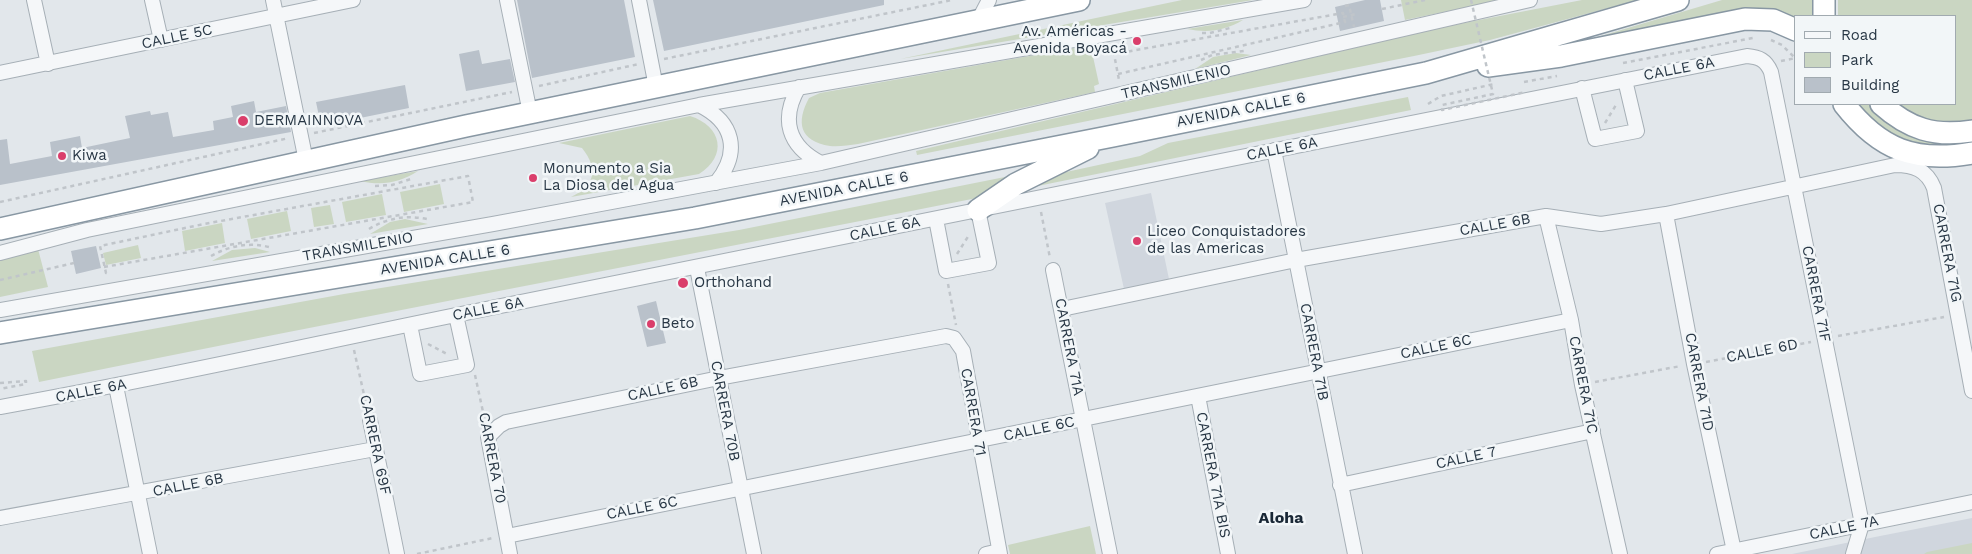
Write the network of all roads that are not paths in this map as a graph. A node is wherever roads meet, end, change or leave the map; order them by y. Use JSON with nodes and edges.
{"nodes":[{"id":1,"x":34,"y":0,"type":"edge"},
{"id":2,"x":152,"y":0,"type":"edge"},
{"id":3,"x":273,"y":0,"type":"edge"},
{"id":4,"x":353,"y":0,"type":"edge"},
{"id":5,"x":508,"y":0,"type":"edge"},
{"id":6,"x":639,"y":0,"type":"edge"},
{"id":7,"x":989,"y":0,"type":"edge"},
{"id":8,"x":1079,"y":0,"type":"edge"},
{"id":9,"x":1304,"y":0,"type":"edge"},
{"id":10,"x":1530,"y":0,"type":"edge"},
{"id":11,"x":1678,"y":0,"type":"edge"},
{"id":12,"x":1824,"y":0,"type":"edge"},
{"id":13,"x":1824,"y":15,"type":"edge"},
{"id":14,"x":276,"y":16,"type":"junction"},
{"id":15,"x":978,"y":21,"type":"junction"},
{"id":16,"x":1794,"y":29,"type":"edge"},
{"id":17,"x":161,"y":40,"type":"junction"},
{"id":18,"x":48,"y":64,"type":"junction"},
{"id":19,"x":1768,"y":64,"type":"joint"},
{"id":20,"x":1426,"y":73,"type":"junction"},
{"id":21,"x":0,"y":74,"type":"edge"},
{"id":22,"x":1626,"y":84,"type":"junction"},
{"id":23,"x":656,"y":87,"type":"junction"},
{"id":24,"x":799,"y":87,"type":"junction"},
{"id":25,"x":1582,"y":88,"type":"junction"},
{"id":26,"x":699,"y":105,"type":"junction"},
{"id":27,"x":1845,"y":105,"type":"edge"},
{"id":28,"x":1882,"y":105,"type":"edge"},
{"id":29,"x":530,"y":113,"type":"junction"},
{"id":30,"x":1972,"y":131,"type":"edge"},
{"id":31,"x":1113,"y":136,"type":"junction"},
{"id":32,"x":1274,"y":150,"type":"junction"},
{"id":33,"x":1972,"y":153,"type":"edge"},
{"id":34,"x":306,"y":161,"type":"junction"},
{"id":35,"x":821,"y":163,"type":"junction"},
{"id":36,"x":1928,"y":174,"type":"joint"},
{"id":37,"x":716,"y":182,"type":"junction"},
{"id":38,"x":1794,"y":187,"type":"junction"},
{"id":39,"x":978,"y":214,"type":"junction"},
{"id":40,"x":1666,"y":214,"type":"junction"},
{"id":41,"x":1546,"y":216,"type":"junction"},
{"id":42,"x":936,"y":218,"type":"junction"},
{"id":43,"x":0,"y":228,"type":"edge"},
{"id":44,"x":0,"y":252,"type":"edge"},
{"id":45,"x":1296,"y":260,"type":"junction"},
{"id":46,"x":697,"y":268,"type":"junction"},
{"id":47,"x":1053,"y":270,"type":"road end"},
{"id":48,"x":1062,"y":309,"type":"junction"},
{"id":49,"x":0,"y":310,"type":"edge"},
{"id":50,"x":456,"y":316,"type":"junction"},
{"id":51,"x":1570,"y":320,"type":"junction"},
{"id":52,"x":411,"y":330,"type":"junction"},
{"id":53,"x":0,"y":333,"type":"edge"},
{"id":54,"x":959,"y":344,"type":"joint"},
{"id":55,"x":1317,"y":372,"type":"junction"},
{"id":56,"x":718,"y":378,"type":"junction"},
{"id":57,"x":116,"y":386,"type":"junction"},
{"id":58,"x":1972,"y":392,"type":"edge"},
{"id":59,"x":1198,"y":396,"type":"junction"},
{"id":60,"x":0,"y":408,"type":"edge"},
{"id":61,"x":1083,"y":419,"type":"junction"},
{"id":62,"x":370,"y":420,"type":"road end"},
{"id":63,"x":1593,"y":431,"type":"junction"},
{"id":64,"x":488,"y":437,"type":"joint"},
{"id":65,"x":978,"y":441,"type":"junction"},
{"id":66,"x":376,"y":448,"type":"junction"},
{"id":67,"x":1340,"y":485,"type":"junction"},
{"id":68,"x":741,"y":488,"type":"junction"},
{"id":69,"x":138,"y":494,"type":"junction"},
{"id":70,"x":1972,"y":502,"type":"edge"},
{"id":71,"x":0,"y":518,"type":"edge"},
{"id":72,"x":1862,"y":524,"type":"junction"},
{"id":73,"x":507,"y":536,"type":"junction"},
{"id":74,"x":1734,"y":551,"type":"junction"},
{"id":75,"x":995,"y":553,"type":"edge"},
{"id":76,"x":150,"y":554,"type":"edge"},
{"id":77,"x":397,"y":554,"type":"edge"},
{"id":78,"x":510,"y":554,"type":"edge"},
{"id":79,"x":754,"y":554,"type":"edge"},
{"id":80,"x":1110,"y":554,"type":"edge"},
{"id":81,"x":1228,"y":554,"type":"edge"},
{"id":82,"x":1355,"y":554,"type":"edge"},
{"id":83,"x":1620,"y":554,"type":"edge"},
{"id":84,"x":1717,"y":554,"type":"edge"},
{"id":85,"x":1853,"y":554,"type":"edge"}],
"edges":[{"from":1,"to":18,"type":"street"},
{"from":2,"to":17,"type":"street"},
{"from":3,"to":14,"type":"street"},
{"from":4,"to":14,"type":"street","name":"CALLE 5C"},
{"from":5,"to":29,"type":"street"},
{"from":6,"to":23,"type":"street"},
{"from":7,"to":15,"type":"street"},
{"from":8,"to":15,"type":"highway"},
{"from":9,"to":24,"type":"street"},
{"from":10,"to":35,"type":"street","name":"TRANSMILENIO"},
{"from":11,"to":20,"type":"highway","name":"AVENIDA CALLE 6"},
{"from":12,"to":13,"type":"highway"},
{"from":14,"to":17,"type":"street","name":"CALLE 5C"},
{"from":14,"to":34,"type":"street"},
{"from":15,"to":23,"type":"highway"},
{"from":16,"to":20,"type":"highway"},
{"from":17,"to":18,"type":"street","name":"CALLE 5C"},
{"from":18,"to":21,"type":"street","name":"CALLE 5C"},
{"from":19,"to":22,"type":"street","name":"CALLE 6A"},
{"from":19,"to":38,"type":"street","name":"CARRERA 71F"},
{"from":20,"to":31,"type":"highway","name":"AVENIDA CALLE 6"},
{"from":22,"to":25,"type":"street","name":"CALLE 6A"},
{"from":22,"to":25,"type":"street"},
{"from":23,"to":29,"type":"highway"},
{"from":24,"to":26,"type":"street"},
{"from":24,"to":35,"type":"street"},
{"from":25,"to":32,"type":"street","name":"CALLE 6A"},
{"from":26,"to":37,"type":"street"},
{"from":26,"to":44,"type":"street"},
{"from":27,"to":33,"type":"highway"},
{"from":28,"to":30,"type":"highway"},
{"from":29,"to":34,"type":"highway"},
{"from":31,"to":39,"type":"highway"},
{"from":31,"to":53,"type":"highway","name":"AVENIDA CALLE 6"},
{"from":32,"to":39,"type":"street","name":"CALLE 6A"},
{"from":32,"to":45,"type":"street","name":"CARRERA 71B"},
{"from":34,"to":43,"type":"highway"},
{"from":35,"to":37,"type":"street","name":"TRANSMILENIO"},
{"from":36,"to":38,"type":"street","name":"CALLE 6B"},
{"from":36,"to":58,"type":"street","name":"CARRERA 71G"},
{"from":37,"to":49,"type":"street","name":"TRANSMILENIO"},
{"from":38,"to":40,"type":"street","name":"CALLE 6B"},
{"from":38,"to":72,"type":"street","name":"CARRERA 71F"},
{"from":39,"to":42,"type":"street","name":"CALLE 6A"},
{"from":39,"to":42,"type":"street"},
{"from":40,"to":41,"type":"street","name":"CALLE 6B"},
{"from":40,"to":74,"type":"street","name":"CARRERA 71D"},
{"from":41,"to":45,"type":"street","name":"CALLE 6B"},
{"from":41,"to":51,"type":"street","name":"CARRERA 71C"},
{"from":42,"to":46,"type":"street","name":"CALLE 6A"},
{"from":45,"to":48,"type":"street","name":"CALLE 6B"},
{"from":45,"to":55,"type":"street","name":"CARRERA 71B"},
{"from":46,"to":50,"type":"street","name":"CALLE 6A"},
{"from":46,"to":56,"type":"street","name":"CARRERA 70B"},
{"from":47,"to":48,"type":"street","name":"CARRERA 71A"},
{"from":48,"to":61,"type":"street","name":"CARRERA 71A"},
{"from":50,"to":52,"type":"street","name":"CALLE 6A"},
{"from":50,"to":52,"type":"street"},
{"from":51,"to":55,"type":"street","name":"CALLE 6C"},
{"from":51,"to":63,"type":"street","name":"CARRERA 71C"},
{"from":52,"to":57,"type":"street","name":"CALLE 6A"},
{"from":54,"to":56,"type":"street","name":"CALLE 6B"},
{"from":54,"to":65,"type":"street","name":"CARRERA 71"},
{"from":55,"to":59,"type":"street","name":"CALLE 6C"},
{"from":55,"to":67,"type":"street","name":"CARRERA 71B"},
{"from":56,"to":64,"type":"street","name":"CALLE 6B"},
{"from":56,"to":68,"type":"street","name":"CARRERA 70B"},
{"from":57,"to":60,"type":"street","name":"CALLE 6A"},
{"from":57,"to":69,"type":"street"},
{"from":59,"to":61,"type":"street","name":"CALLE 6C"},
{"from":59,"to":81,"type":"street","name":"CARRERA 71A BIS"},
{"from":61,"to":65,"type":"street","name":"CALLE 6C"},
{"from":61,"to":80,"type":"street","name":"CARRERA 71A"},
{"from":62,"to":66,"type":"street","name":"CARRERA 69F"},
{"from":63,"to":67,"type":"street","name":"CALLE 7"},
{"from":63,"to":83,"type":"street","name":"CARRERA 71C"},
{"from":64,"to":73,"type":"street","name":"CARRERA 70"},
{"from":65,"to":68,"type":"street","name":"CALLE 6C"},
{"from":65,"to":75,"type":"street","name":"CARRERA 71"},
{"from":66,"to":69,"type":"street","name":"CALLE 6B"},
{"from":66,"to":77,"type":"street","name":"CARRERA 69F"},
{"from":67,"to":82,"type":"street","name":"CARRERA 71B"},
{"from":68,"to":73,"type":"street","name":"CALLE 6C"},
{"from":68,"to":79,"type":"street","name":"CARRERA 70B"},
{"from":69,"to":71,"type":"street","name":"CALLE 6B"},
{"from":69,"to":76,"type":"street"},
{"from":70,"to":72,"type":"street","name":"CALLE 7A"},
{"from":72,"to":74,"type":"street","name":"CALLE 7A"},
{"from":72,"to":85,"type":"street"},
{"from":73,"to":78,"type":"street","name":"CARRERA 70"},
{"from":74,"to":84,"type":"street","name":"CALLE 7A"}]}
